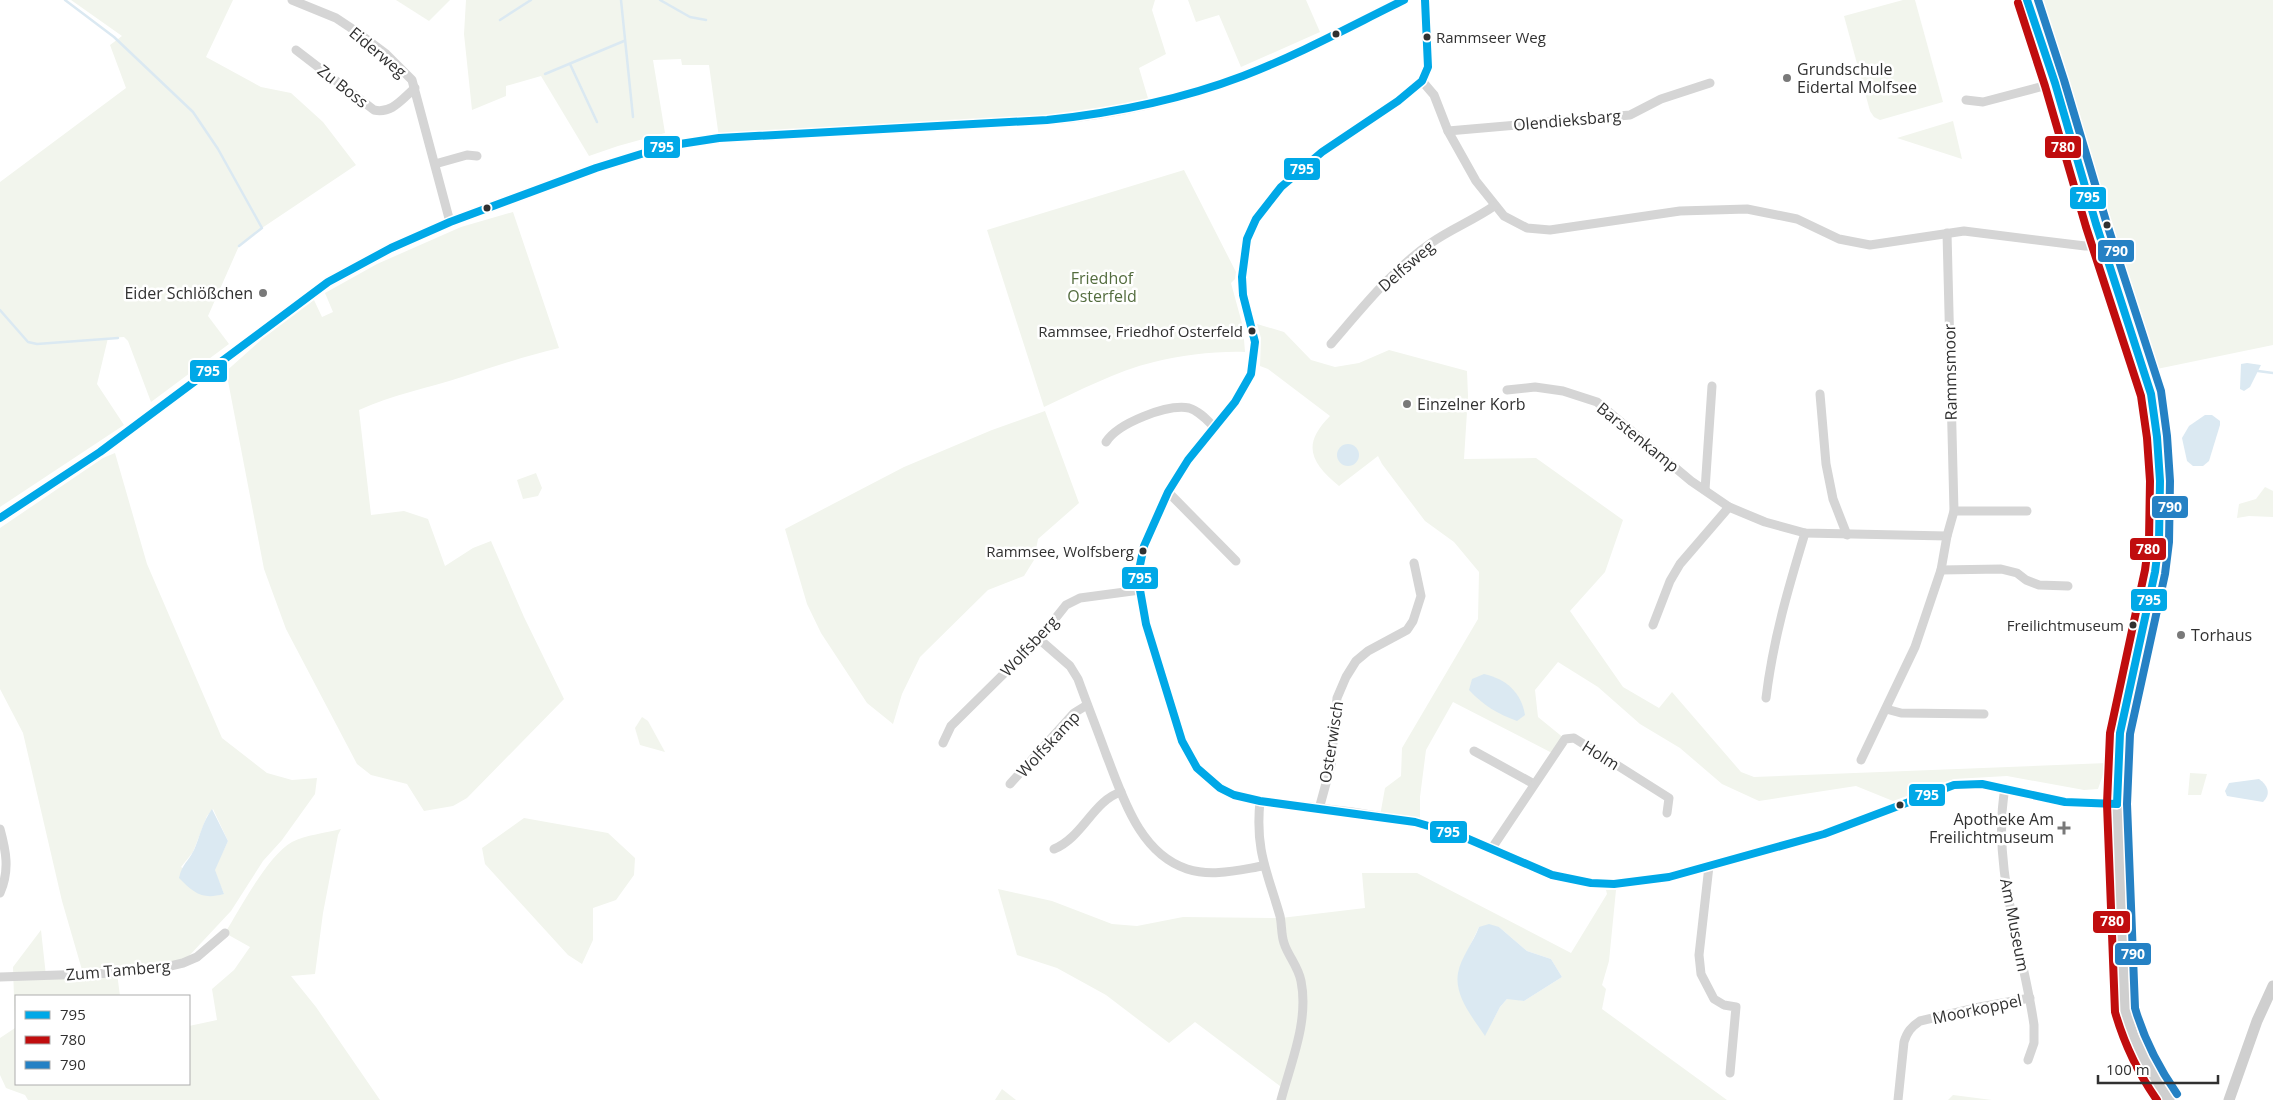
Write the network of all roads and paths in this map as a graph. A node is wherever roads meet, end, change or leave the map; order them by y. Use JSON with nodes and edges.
{"nodes":[{"id":1,"x":292,"y":0,"type":"edge"},
{"id":2,"x":1404,"y":0,"type":"edge"},
{"id":3,"x":1425,"y":0,"type":"edge"},
{"id":4,"x":2027,"y":0,"type":"edge"},
{"id":5,"x":296,"y":50,"type":"dead end"},
{"id":6,"x":1422,"y":81,"type":"junction"},
{"id":7,"x":1710,"y":83,"type":"dead end"},
{"id":8,"x":2055,"y":83,"type":"junction"},
{"id":9,"x":415,"y":88,"type":"junction"},
{"id":10,"x":1966,"y":100,"type":"dead end"},
{"id":11,"x":1448,"y":130,"type":"junction"},
{"id":12,"x":477,"y":156,"type":"dead end"},
{"id":13,"x":435,"y":164,"type":"junction"},
{"id":14,"x":1494,"y":206,"type":"junction"},
{"id":15,"x":450,"y":222,"type":"junction"},
{"id":16,"x":1947,"y":233,"type":"junction"},
{"id":17,"x":2104,"y":246,"type":"junction"},
{"id":18,"x":1332,"y":344,"type":"dead end"},
{"id":19,"x":1712,"y":386,"type":"dead end"},
{"id":20,"x":1507,"y":390,"type":"dead end"},
{"id":21,"x":1820,"y":394,"type":"dead end"},
{"id":22,"x":1214,"y":426,"type":"junction"},
{"id":23,"x":1106,"y":442,"type":"dead end"},
{"id":24,"x":1705,"y":490,"type":"junction"},
{"id":25,"x":1168,"y":492,"type":"junction"},
{"id":26,"x":1729,"y":507,"type":"junction"},
{"id":27,"x":1954,"y":511,"type":"junction"},
{"id":28,"x":2027,"y":511,"type":"dead end"},
{"id":29,"x":0,"y":518,"type":"edge"},
{"id":30,"x":1806,"y":533,"type":"junction"},
{"id":31,"x":1847,"y":535,"type":"junction"},
{"id":32,"x":1947,"y":536,"type":"junction"},
{"id":33,"x":1236,"y":561,"type":"dead end"},
{"id":34,"x":1414,"y":563,"type":"dead end"},
{"id":35,"x":1941,"y":570,"type":"junction"},
{"id":36,"x":2068,"y":586,"type":"dead end"},
{"id":37,"x":1140,"y":590,"type":"junction"},
{"id":38,"x":1653,"y":625,"type":"dead end"},
{"id":39,"x":1039,"y":639,"type":"junction"},
{"id":40,"x":1766,"y":698,"type":"dead end"},
{"id":41,"x":1087,"y":705,"type":"junction"},
{"id":42,"x":1886,"y":709,"type":"junction"},
{"id":43,"x":1984,"y":714,"type":"dead end"},
{"id":44,"x":942,"y":743,"type":"dead end"},
{"id":45,"x":1474,"y":751,"type":"dead end"},
{"id":46,"x":1861,"y":760,"type":"dead end"},
{"id":47,"x":1010,"y":784,"type":"dead end"},
{"id":48,"x":1534,"y":784,"type":"junction"},
{"id":49,"x":2005,"y":788,"type":"junction"},
{"id":50,"x":1121,"y":792,"type":"junction"},
{"id":51,"x":1260,"y":801,"type":"junction"},
{"id":52,"x":2117,"y":804,"type":"junction"},
{"id":53,"x":1319,"y":808,"type":"junction"},
{"id":54,"x":1667,"y":813,"type":"dead end"},
{"id":55,"x":0,"y":829,"type":"edge"},
{"id":56,"x":1492,"y":848,"type":"junction"},
{"id":57,"x":1054,"y":849,"type":"dead end"},
{"id":58,"x":1263,"y":866,"type":"junction"},
{"id":59,"x":1709,"y":866,"type":"junction"},
{"id":60,"x":0,"y":893,"type":"edge"},
{"id":61,"x":225,"y":933,"type":"dead end"},
{"id":62,"x":0,"y":977,"type":"edge"},
{"id":63,"x":2273,"y":986,"type":"edge"},
{"id":64,"x":2030,"y":998,"type":"junction"},
{"id":65,"x":2028,"y":1060,"type":"dead end"},
{"id":66,"x":1730,"y":1073,"type":"dead end"},
{"id":67,"x":1281,"y":1100,"type":"edge"},
{"id":68,"x":1898,"y":1100,"type":"edge"},
{"id":69,"x":2169,"y":1100,"type":"edge"},
{"id":70,"x":2229,"y":1100,"type":"edge"}],
"edges":[{"from":1,"to":9,"type":"street","name":"Eiderweg"},
{"from":2,"to":15,"type":"street"},
{"from":3,"to":6,"type":"street"},
{"from":4,"to":8,"type":"main road"},
{"from":5,"to":9,"type":"street","name":"Zu Boss"},
{"from":6,"to":11,"type":"street"},
{"from":6,"to":22,"type":"street"},
{"from":7,"to":11,"type":"street","name":"Olendieksbarg"},
{"from":8,"to":10,"type":"street"},
{"from":8,"to":17,"type":"main road"},
{"from":9,"to":13,"type":"street","name":"Eiderweg"},
{"from":11,"to":14,"type":"street"},
{"from":12,"to":13,"type":"street"},
{"from":13,"to":15,"type":"street","name":"Eiderweg"},
{"from":14,"to":16,"type":"street"},
{"from":14,"to":18,"type":"street","name":"Delfsweg"},
{"from":15,"to":29,"type":"street"},
{"from":16,"to":17,"type":"street"},
{"from":16,"to":27,"type":"street","name":"Rammsmoor"},
{"from":17,"to":52,"type":"main road"},
{"from":19,"to":24,"type":"street"},
{"from":20,"to":24,"type":"street","name":"Barstenkamp"},
{"from":21,"to":31,"type":"street"},
{"from":22,"to":23,"type":"street"},
{"from":22,"to":25,"type":"street"},
{"from":24,"to":26,"type":"street","name":"Barstenkamp"},
{"from":25,"to":33,"type":"street"},
{"from":25,"to":37,"type":"street"},
{"from":26,"to":30,"type":"street","name":"Barstenkamp"},
{"from":26,"to":38,"type":"street"},
{"from":27,"to":28,"type":"street"},
{"from":27,"to":32,"type":"street","name":"Rammsmoor"},
{"from":30,"to":31,"type":"street","name":"Barstenkamp"},
{"from":30,"to":40,"type":"street"},
{"from":31,"to":32,"type":"street","name":"Barstenkamp"},
{"from":32,"to":35,"type":"street","name":"Rammsmoor"},
{"from":34,"to":53,"type":"street","name":"Osterwisch"},
{"from":35,"to":36,"type":"street"},
{"from":35,"to":42,"type":"street","name":"Rammsmoor"},
{"from":37,"to":39,"type":"street","name":"Wolfsberg"},
{"from":37,"to":51,"type":"street"},
{"from":39,"to":41,"type":"street","name":"Wolfskamp"},
{"from":39,"to":44,"type":"street","name":"Wolfsberg"},
{"from":41,"to":47,"type":"street","name":"Wolfskamp"},
{"from":41,"to":50,"type":"street","name":"Wolfskamp"},
{"from":42,"to":43,"type":"street"},
{"from":42,"to":46,"type":"street","name":"Rammsmoor"},
{"from":45,"to":48,"type":"street"},
{"from":48,"to":54,"type":"street","name":"Holm"},
{"from":48,"to":56,"type":"street","name":"Holm"},
{"from":49,"to":52,"type":"street"},
{"from":49,"to":59,"type":"street"},
{"from":49,"to":64,"type":"street","name":"Am Museum"},
{"from":50,"to":57,"type":"street"},
{"from":50,"to":58,"type":"street","name":"Wolfskamp"},
{"from":51,"to":53,"type":"street"},
{"from":51,"to":58,"type":"street"},
{"from":52,"to":69,"type":"main road"},
{"from":53,"to":56,"type":"street"},
{"from":55,"to":60,"type":"street"},
{"from":56,"to":59,"type":"street"},
{"from":58,"to":67,"type":"street"},
{"from":59,"to":66,"type":"street"},
{"from":61,"to":62,"type":"street","name":"Zum Tamberg"},
{"from":63,"to":70,"type":"main road"},
{"from":64,"to":65,"type":"street","name":"Am Museum"},
{"from":64,"to":68,"type":"street","name":"Moorkoppel"}]}
